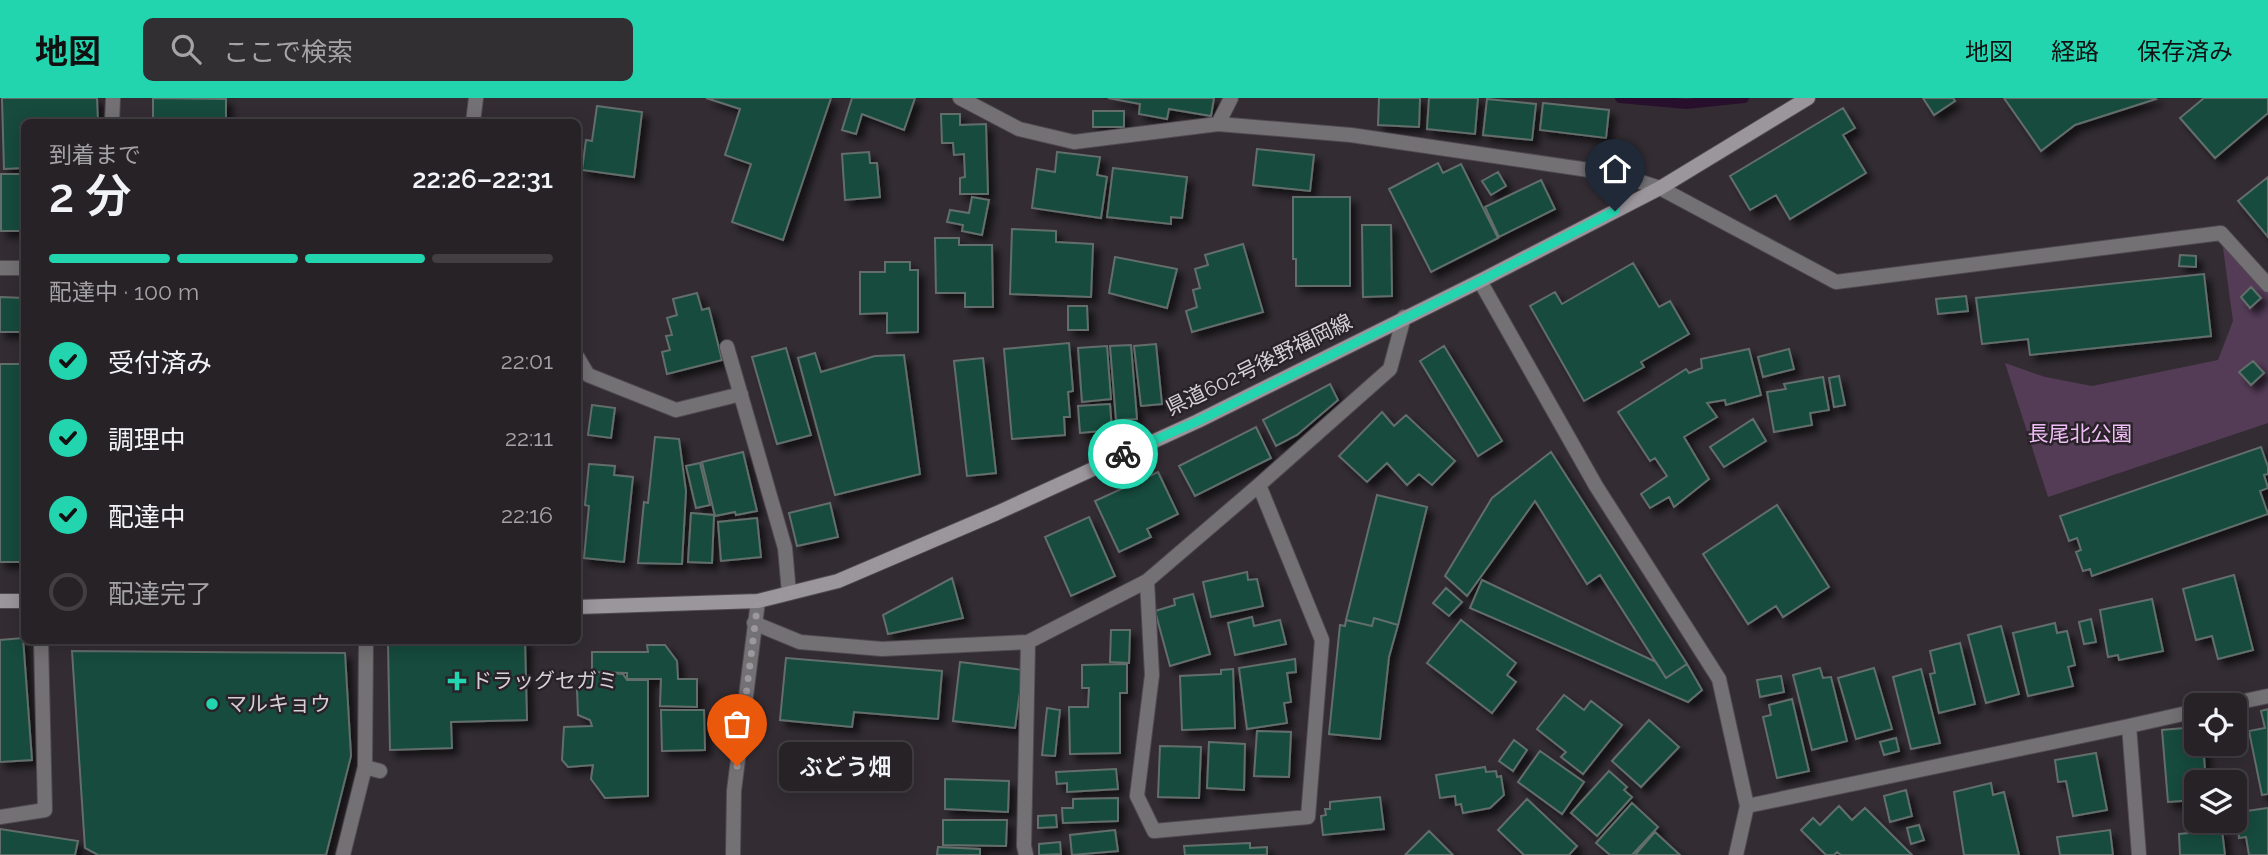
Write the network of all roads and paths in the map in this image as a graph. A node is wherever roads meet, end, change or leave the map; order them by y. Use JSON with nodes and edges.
{"nodes":[{"id":1,"x":113,"y":98,"type":"edge"},
{"id":2,"x":476,"y":98,"type":"edge"},
{"id":3,"x":960,"y":98,"type":"edge"},
{"id":4,"x":1231,"y":98,"type":"edge"},
{"id":5,"x":1808,"y":98,"type":"edge"},
{"id":6,"x":112,"y":119,"type":"edge"},
{"id":7,"x":473,"y":119,"type":"edge"},
{"id":8,"x":1219,"y":124,"type":"junction"},
{"id":9,"x":1660,"y":188,"type":"junction"},
{"id":10,"x":0,"y":268,"type":"edge"},
{"id":11,"x":21,"y":268,"type":"edge"},
{"id":12,"x":1480,"y":281,"type":"junction"},
{"id":13,"x":2267,"y":281,"type":"edge"},
{"id":14,"x":1404,"y":317,"type":"junction"},
{"id":15,"x":727,"y":346,"type":"dead end"},
{"id":16,"x":581,"y":363,"type":"edge"},
{"id":17,"x":741,"y":394,"type":"junction"},
{"id":18,"x":1259,"y":485,"type":"junction"},
{"id":19,"x":1147,"y":581,"type":"junction"},
{"id":20,"x":789,"y":593,"type":"junction"},
{"id":21,"x":0,"y":601,"type":"edge"},
{"id":22,"x":21,"y":601,"type":"edge"},
{"id":23,"x":758,"y":601,"type":"junction"},
{"id":24,"x":581,"y":607,"type":"edge"},
{"id":25,"x":754,"y":623,"type":"junction"},
{"id":26,"x":1028,"y":642,"type":"junction"},
{"id":27,"x":41,"y":644,"type":"edge"},
{"id":28,"x":366,"y":644,"type":"edge"},
{"id":29,"x":2268,"y":696,"type":"edge"},
{"id":30,"x":2247,"y":700,"type":"edge"},
{"id":31,"x":2184,"y":714,"type":"edge"},
{"id":32,"x":2129,"y":726,"type":"junction"},
{"id":33,"x":365,"y":767,"type":"junction"},
{"id":34,"x":380,"y":771,"type":"dead end"},
{"id":35,"x":1747,"y":806,"type":"junction"},
{"id":36,"x":0,"y":817,"type":"edge"},
{"id":37,"x":343,"y":855,"type":"edge"},
{"id":38,"x":733,"y":855,"type":"edge"},
{"id":39,"x":1026,"y":855,"type":"edge"},
{"id":40,"x":1736,"y":855,"type":"edge"},
{"id":41,"x":2140,"y":855,"type":"edge"}],
"edges":[{"from":1,"to":6,"type":"street"},
{"from":2,"to":7,"type":"street"},
{"from":3,"to":8,"type":"street"},
{"from":4,"to":8,"type":"street"},
{"from":5,"to":9,"type":"main road","name":"県道602号後野福岡線"},
{"from":8,"to":9,"type":"street"},
{"from":9,"to":12,"type":"main road","name":"県道602号後野福岡線"},
{"from":9,"to":13,"type":"street"},
{"from":10,"to":11,"type":"street"},
{"from":12,"to":14,"type":"main road","name":"県道602号後野福岡線"},
{"from":12,"to":35,"type":"street"},
{"from":14,"to":18,"type":"street"},
{"from":14,"to":20,"type":"main road","name":"県道602号後野福岡線"},
{"from":15,"to":17,"type":"street"},
{"from":16,"to":17,"type":"street"},
{"from":17,"to":20,"type":"street"},
{"from":18,"to":19,"type":"street"},
{"from":18,"to":19,"type":"street"},
{"from":19,"to":26,"type":"street"},
{"from":20,"to":23,"type":"main road","name":"県道602号後野福岡線"},
{"from":21,"to":22,"type":"main road"},
{"from":23,"to":24,"type":"main road","name":"県道602号後野福岡線"},
{"from":23,"to":25,"type":"street"},
{"from":25,"to":26,"type":"street"},
{"from":25,"to":38,"type":"street"},
{"from":26,"to":39,"type":"street"},
{"from":27,"to":36,"type":"street"},
{"from":28,"to":33,"type":"street"},
{"from":29,"to":30,"type":"street"},
{"from":31,"to":32,"type":"street"},
{"from":32,"to":35,"type":"street"},
{"from":32,"to":41,"type":"street"},
{"from":33,"to":34,"type":"street"},
{"from":33,"to":37,"type":"street"},
{"from":35,"to":40,"type":"street"}]}
